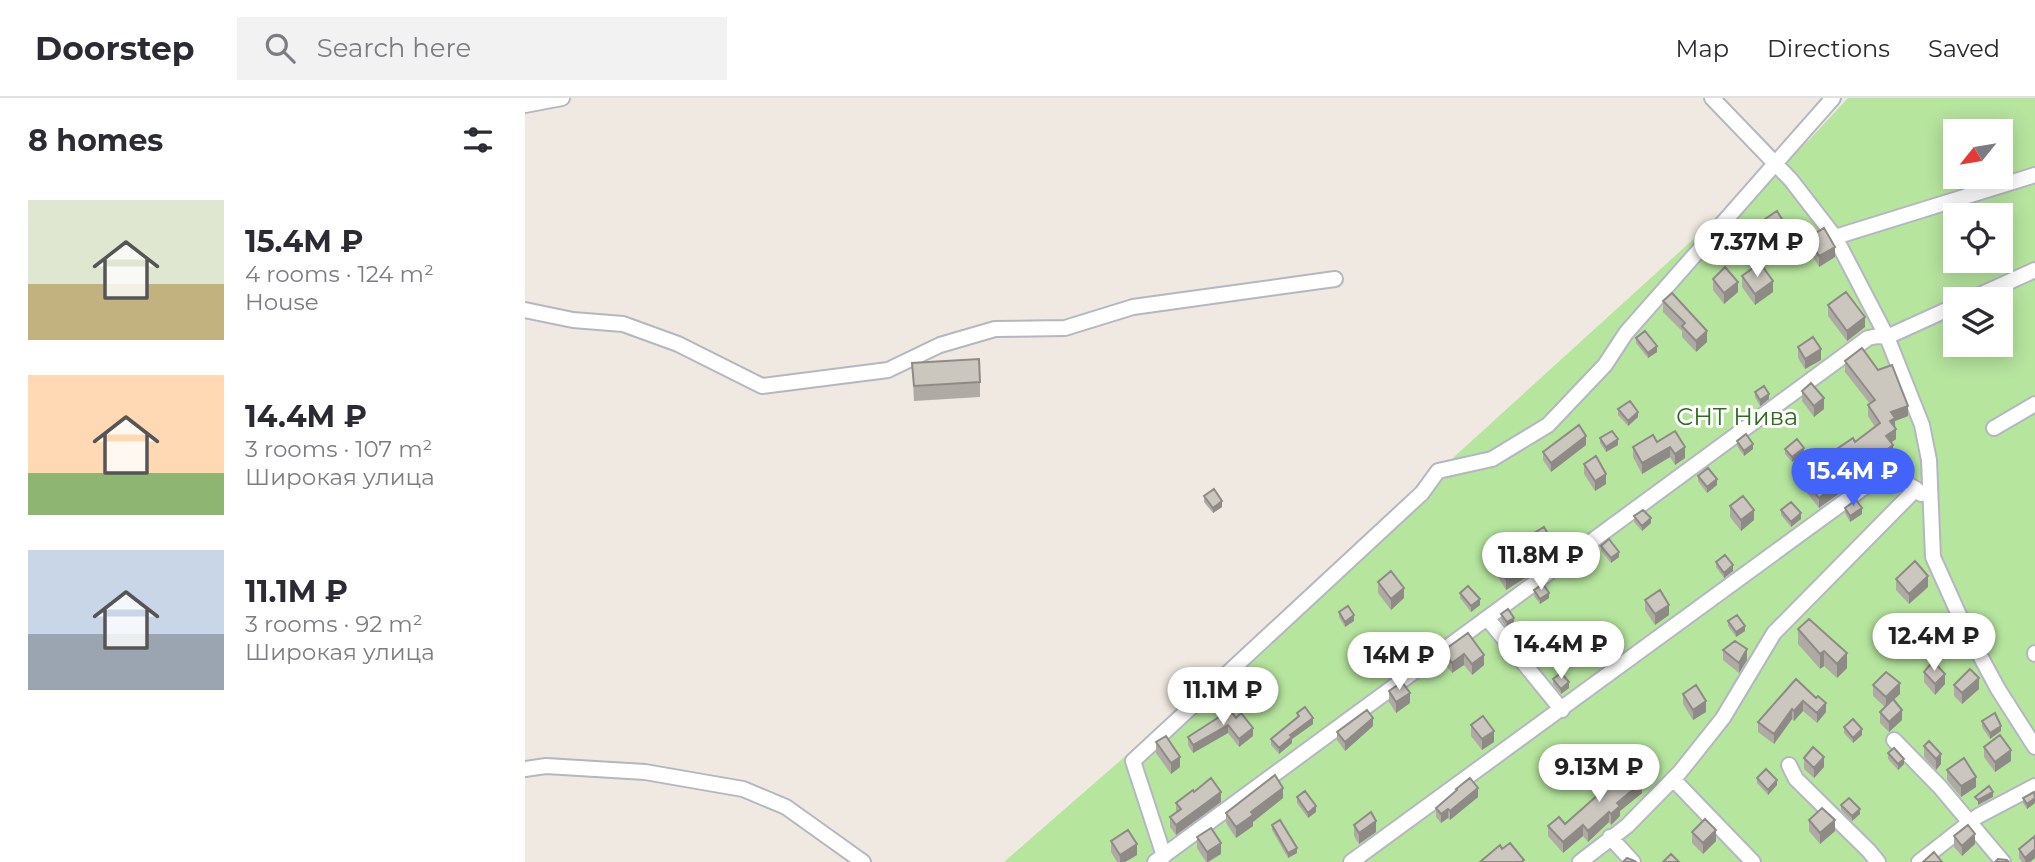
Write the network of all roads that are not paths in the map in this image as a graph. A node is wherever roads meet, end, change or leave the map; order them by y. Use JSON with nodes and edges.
{"nodes":[{"id":1,"x":562,"y":98,"type":"edge"},
{"id":2,"x":1712,"y":98,"type":"edge"},
{"id":3,"x":1833,"y":98,"type":"edge"},
{"id":4,"x":525,"y":105,"type":"edge"},
{"id":5,"x":1776,"y":164,"type":"junction"},
{"id":6,"x":2035,"y":175,"type":"edge"},
{"id":7,"x":1835,"y":237,"type":"junction"},
{"id":8,"x":2035,"y":270,"type":"edge"},
{"id":9,"x":1335,"y":279,"type":"dead end"},
{"id":10,"x":1997,"y":287,"type":"edge"},
{"id":11,"x":525,"y":310,"type":"edge"},
{"id":12,"x":1943,"y":311,"type":"edge"},
{"id":13,"x":1887,"y":337,"type":"junction"},
{"id":14,"x":2035,"y":404,"type":"edge"},
{"id":15,"x":1994,"y":428,"type":"dead end"},
{"id":16,"x":1916,"y":489,"type":"junction"},
{"id":17,"x":1931,"y":506,"type":"junction"},
{"id":18,"x":1487,"y":618,"type":"junction"},
{"id":19,"x":1562,"y":710,"type":"junction"},
{"id":20,"x":1894,"y":740,"type":"dead end"},
{"id":21,"x":2035,"y":747,"type":"edge"},
{"id":22,"x":1789,"y":765,"type":"dead end"},
{"id":23,"x":525,"y":769,"type":"edge"},
{"id":24,"x":1674,"y":779,"type":"junction"},
{"id":25,"x":2035,"y":786,"type":"edge"},
{"id":26,"x":1970,"y":823,"type":"junction"},
{"id":27,"x":1610,"y":837,"type":"junction"},
{"id":28,"x":1160,"y":859,"type":"edge"},
{"id":29,"x":863,"y":862,"type":"edge"},
{"id":30,"x":1351,"y":862,"type":"edge"},
{"id":31,"x":1580,"y":862,"type":"edge"},
{"id":32,"x":1633,"y":862,"type":"edge"},
{"id":33,"x":1753,"y":862,"type":"edge"},
{"id":34,"x":1878,"y":862,"type":"edge"},
{"id":35,"x":1919,"y":862,"type":"edge"},
{"id":36,"x":2003,"y":862,"type":"edge"}],
"edges":[{"from":1,"to":4,"type":"street"},
{"from":2,"to":5,"type":"street"},
{"from":3,"to":5,"type":"street"},
{"from":5,"to":7,"type":"street"},
{"from":5,"to":28,"type":"street"},
{"from":6,"to":7,"type":"street"},
{"from":7,"to":13,"type":"street"},
{"from":8,"to":10,"type":"street"},
{"from":9,"to":11,"type":"street"},
{"from":12,"to":13,"type":"street"},
{"from":13,"to":17,"type":"street"},
{"from":13,"to":18,"type":"street"},
{"from":14,"to":15,"type":"street"},
{"from":16,"to":17,"type":"street"},
{"from":16,"to":19,"type":"street"},
{"from":16,"to":24,"type":"street"},
{"from":17,"to":21,"type":"street"},
{"from":18,"to":19,"type":"street"},
{"from":18,"to":28,"type":"street"},
{"from":19,"to":30,"type":"street"},
{"from":20,"to":26,"type":"street"},
{"from":22,"to":34,"type":"street"},
{"from":23,"to":29,"type":"street"},
{"from":24,"to":27,"type":"street"},
{"from":24,"to":33,"type":"street"},
{"from":25,"to":26,"type":"street"},
{"from":26,"to":35,"type":"street"},
{"from":26,"to":36,"type":"street"},
{"from":27,"to":31,"type":"street"},
{"from":27,"to":32,"type":"street"}]}
